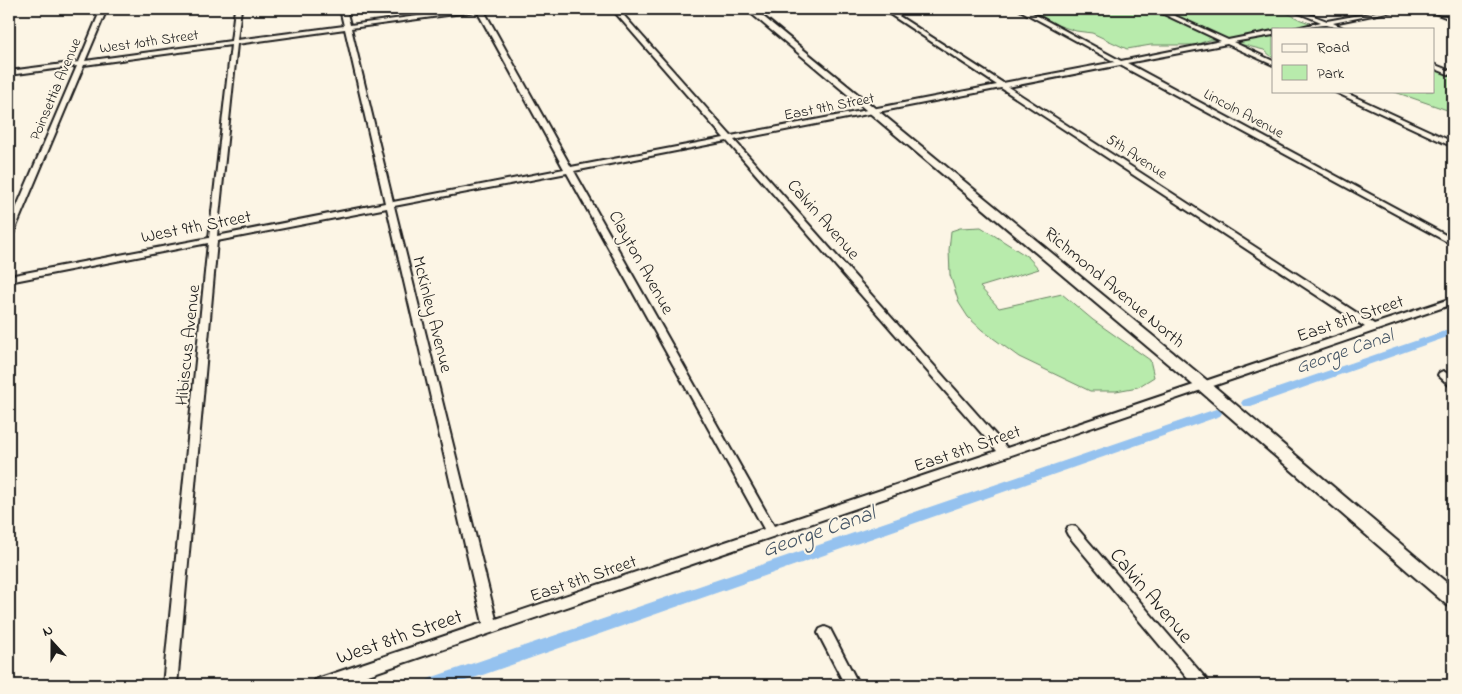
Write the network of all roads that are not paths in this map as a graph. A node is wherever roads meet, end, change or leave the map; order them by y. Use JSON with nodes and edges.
{"nodes":[{"id":1,"x":104,"y":9,"type":"edge"},
{"id":2,"x":238,"y":9,"type":"edge"},
{"id":3,"x":344,"y":9,"type":"edge"},
{"id":4,"x":480,"y":9,"type":"edge"},
{"id":5,"x":614,"y":9,"type":"edge"},
{"id":6,"x":750,"y":9,"type":"edge"},
{"id":7,"x":885,"y":9,"type":"edge"},
{"id":8,"x":1021,"y":9,"type":"edge"},
{"id":9,"x":1156,"y":9,"type":"edge"},
{"id":10,"x":1292,"y":9,"type":"edge"},
{"id":11,"x":1399,"y":9,"type":"edge"},
{"id":12,"x":1427,"y":9,"type":"edge"},
{"id":13,"x":1453,"y":18,"type":"edge"},
{"id":14,"x":1327,"y":23,"type":"junction"},
{"id":15,"x":347,"y":27,"type":"junction"},
{"id":16,"x":1301,"y":28,"type":"edge"},
{"id":17,"x":1340,"y":28,"type":"edge"},
{"id":18,"x":1272,"y":33,"type":"edge"},
{"id":19,"x":234,"y":42,"type":"junction"},
{"id":20,"x":1228,"y":42,"type":"junction"},
{"id":21,"x":81,"y":63,"type":"junction"},
{"id":22,"x":1121,"y":63,"type":"junction"},
{"id":23,"x":1272,"y":63,"type":"edge"},
{"id":24,"x":1434,"y":66,"type":"edge"},
{"id":25,"x":9,"y":73,"type":"edge"},
{"id":26,"x":1453,"y":74,"type":"edge"},
{"id":27,"x":1003,"y":86,"type":"junction"},
{"id":28,"x":1338,"y":92,"type":"edge"},
{"id":29,"x":873,"y":111,"type":"junction"},
{"id":30,"x":729,"y":139,"type":"junction"},
{"id":31,"x":1453,"y":145,"type":"edge"},
{"id":32,"x":569,"y":170,"type":"junction"},
{"id":33,"x":390,"y":205,"type":"junction"},
{"id":34,"x":9,"y":234,"type":"edge"},
{"id":35,"x":213,"y":240,"type":"junction"},
{"id":36,"x":1453,"y":242,"type":"edge"},
{"id":37,"x":9,"y":278,"type":"edge"},
{"id":38,"x":1453,"y":301,"type":"edge"},
{"id":39,"x":1374,"y":328,"type":"junction"},
{"id":40,"x":1443,"y":375,"type":"dead end"},
{"id":41,"x":1453,"y":382,"type":"edge"},
{"id":42,"x":1204,"y":386,"type":"junction"},
{"id":43,"x":1006,"y":454,"type":"junction"},
{"id":44,"x":1072,"y":531,"type":"dead end"},
{"id":45,"x":772,"y":533,"type":"junction"},
{"id":46,"x":1453,"y":599,"type":"edge"},
{"id":47,"x":491,"y":627,"type":"junction"},
{"id":48,"x":825,"y":633,"type":"dead end"},
{"id":49,"x":170,"y":685,"type":"edge"},
{"id":50,"x":320,"y":685,"type":"edge"},
{"id":51,"x":852,"y":685,"type":"edge"},
{"id":52,"x":1202,"y":685,"type":"edge"}],
"edges":[{"from":1,"to":21,"type":"street","name":"Poinsettia Avenue"},
{"from":2,"to":19,"type":"street","name":"Hibiscus Avenue"},
{"from":3,"to":15,"type":"street","name":"McKinley Avenue"},
{"from":4,"to":15,"type":"street","name":"West 10th Street"},
{"from":4,"to":32,"type":"street","name":"Clayton Avenue"},
{"from":5,"to":30,"type":"street","name":"Calvin Avenue"},
{"from":6,"to":29,"type":"street","name":"Richmond Avenue North"},
{"from":7,"to":27,"type":"street","name":"5th Avenue"},
{"from":8,"to":22,"type":"street","name":"Lincoln Avenue"},
{"from":9,"to":20,"type":"street"},
{"from":10,"to":14,"type":"street"},
{"from":11,"to":14,"type":"street"},
{"from":12,"to":13,"type":"street"},
{"from":14,"to":16,"type":"street"},
{"from":14,"to":17,"type":"street"},
{"from":15,"to":19,"type":"street","name":"West 10th Street"},
{"from":15,"to":33,"type":"street","name":"McKinley Avenue"},
{"from":18,"to":20,"type":"street","name":"East 9th Street"},
{"from":19,"to":21,"type":"street","name":"West 10th Street"},
{"from":19,"to":35,"type":"street","name":"Hibiscus Avenue"},
{"from":20,"to":22,"type":"street","name":"East 9th Street"},
{"from":20,"to":23,"type":"street"},
{"from":21,"to":25,"type":"street","name":"West 10th Street"},
{"from":21,"to":34,"type":"street","name":"Poinsettia Avenue"},
{"from":22,"to":27,"type":"street","name":"East 9th Street"},
{"from":22,"to":36,"type":"street","name":"Lincoln Avenue"},
{"from":24,"to":26,"type":"street"},
{"from":27,"to":29,"type":"street","name":"East 9th Street"},
{"from":27,"to":39,"type":"street","name":"5th Avenue"},
{"from":28,"to":31,"type":"street"},
{"from":29,"to":30,"type":"street","name":"East 9th Street"},
{"from":29,"to":42,"type":"street","name":"Richmond Avenue North"},
{"from":30,"to":32,"type":"street","name":"East 9th Street"},
{"from":30,"to":43,"type":"street","name":"Calvin Avenue"},
{"from":32,"to":33,"type":"street","name":"East 9th Street"},
{"from":32,"to":45,"type":"street","name":"Clayton Avenue"},
{"from":33,"to":35,"type":"street","name":"West 9th Street"},
{"from":33,"to":47,"type":"street","name":"McKinley Avenue"},
{"from":35,"to":37,"type":"street","name":"West 9th Street"},
{"from":35,"to":49,"type":"street","name":"Hibiscus Avenue"},
{"from":38,"to":39,"type":"street","name":"East 8th Street"},
{"from":39,"to":42,"type":"street","name":"East 8th Street"},
{"from":40,"to":41,"type":"street"},
{"from":42,"to":43,"type":"street","name":"East 8th Street"},
{"from":42,"to":46,"type":"street","name":"Richmond Avenue North"},
{"from":43,"to":45,"type":"street","name":"East 8th Street"},
{"from":44,"to":52,"type":"street","name":"Calvin Avenue"},
{"from":45,"to":47,"type":"street","name":"East 8th Street"},
{"from":47,"to":50,"type":"street","name":"West 8th Street"},
{"from":48,"to":51,"type":"street"}]}
